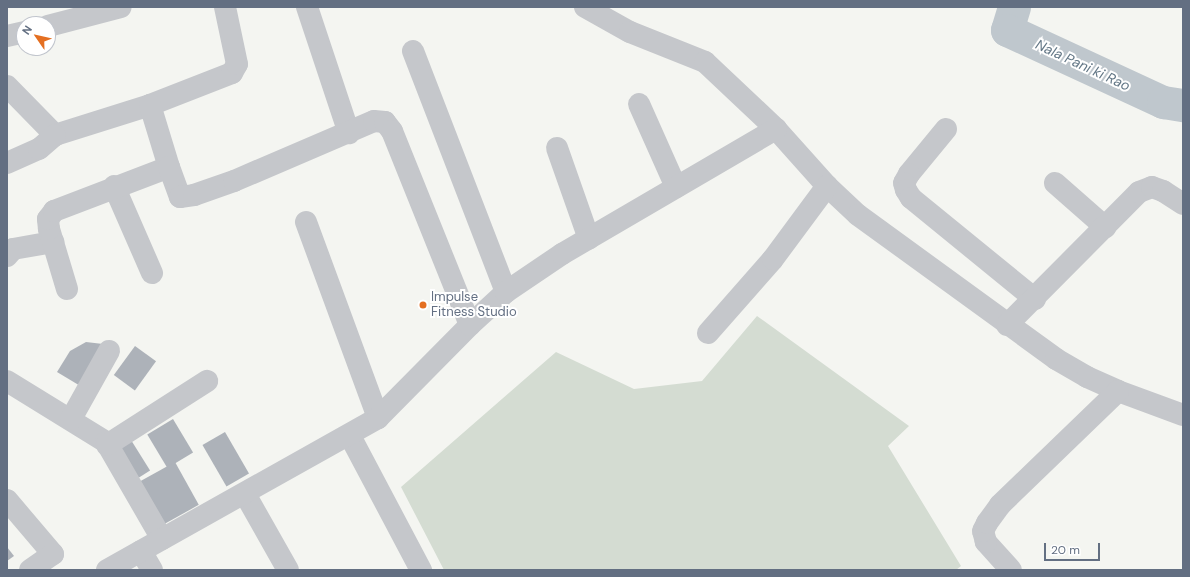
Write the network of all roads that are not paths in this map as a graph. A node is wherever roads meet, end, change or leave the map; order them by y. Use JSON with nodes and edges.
{"nodes":[{"id":1,"x":121,"y":7,"type":"edge"},
{"id":2,"x":225,"y":7,"type":"edge"},
{"id":3,"x":307,"y":7,"type":"edge"},
{"id":4,"x":584,"y":7,"type":"edge"},
{"id":5,"x":56,"y":24,"type":"edge"},
{"id":6,"x":413,"y":51,"type":"dead end"},
{"id":7,"x":7,"y":86,"type":"edge"},
{"id":8,"x":639,"y":104,"type":"dead end"},
{"id":9,"x":150,"y":105,"type":"junction"},
{"id":10,"x":776,"y":129,"type":"junction"},
{"id":11,"x":946,"y":129,"type":"dead end"},
{"id":12,"x":349,"y":133,"type":"junction"},
{"id":13,"x":55,"y":135,"type":"junction"},
{"id":14,"x":557,"y":148,"type":"dead end"},
{"id":15,"x":7,"y":163,"type":"edge"},
{"id":16,"x":169,"y":166,"type":"junction"},
{"id":17,"x":1055,"y":183,"type":"dead end"},
{"id":18,"x":114,"y":186,"type":"junction"},
{"id":19,"x":827,"y":186,"type":"junction"},
{"id":20,"x":676,"y":187,"type":"junction"},
{"id":21,"x":1183,"y":204,"type":"edge"},
{"id":22,"x":306,"y":222,"type":"dead end"},
{"id":23,"x":1105,"y":227,"type":"junction"},
{"id":24,"x":589,"y":238,"type":"junction"},
{"id":25,"x":53,"y":242,"type":"junction"},
{"id":26,"x":7,"y":256,"type":"edge"},
{"id":27,"x":152,"y":273,"type":"dead end"},
{"id":28,"x":67,"y":289,"type":"dead end"},
{"id":29,"x":506,"y":292,"type":"junction"},
{"id":30,"x":1035,"y":299,"type":"junction"},
{"id":31,"x":470,"y":325,"type":"junction"},
{"id":32,"x":1007,"y":325,"type":"junction"},
{"id":33,"x":708,"y":333,"type":"dead end"},
{"id":34,"x":108,"y":351,"type":"dead end"},
{"id":35,"x":7,"y":381,"type":"edge"},
{"id":36,"x":207,"y":381,"type":"dead end"},
{"id":37,"x":1118,"y":391,"type":"junction"},
{"id":38,"x":1183,"y":415,"type":"edge"},
{"id":39,"x":378,"y":418,"type":"junction"},
{"id":40,"x":71,"y":419,"type":"junction"},
{"id":41,"x":350,"y":436,"type":"junction"},
{"id":42,"x":107,"y":445,"type":"junction"},
{"id":43,"x":245,"y":494,"type":"junction"},
{"id":44,"x":7,"y":500,"type":"edge"},
{"id":45,"x":162,"y":539,"type":"junction"},
{"id":46,"x":141,"y":551,"type":"junction"},
{"id":47,"x":30,"y":570,"type":"edge"},
{"id":48,"x":107,"y":570,"type":"edge"},
{"id":49,"x":152,"y":570,"type":"edge"},
{"id":50,"x":288,"y":570,"type":"edge"},
{"id":51,"x":421,"y":570,"type":"edge"},
{"id":52,"x":1011,"y":570,"type":"edge"}],
"edges":[{"from":1,"to":5,"type":"street"},
{"from":2,"to":9,"type":"street"},
{"from":3,"to":12,"type":"street"},
{"from":4,"to":10,"type":"street"},
{"from":6,"to":29,"type":"street"},
{"from":7,"to":13,"type":"street"},
{"from":8,"to":20,"type":"street"},
{"from":9,"to":13,"type":"street"},
{"from":9,"to":16,"type":"street"},
{"from":10,"to":19,"type":"street"},
{"from":10,"to":20,"type":"street"},
{"from":11,"to":30,"type":"street"},
{"from":12,"to":16,"type":"street"},
{"from":12,"to":31,"type":"street"},
{"from":13,"to":15,"type":"street"},
{"from":14,"to":24,"type":"street"},
{"from":16,"to":18,"type":"street"},
{"from":17,"to":23,"type":"street"},
{"from":18,"to":25,"type":"street"},
{"from":18,"to":27,"type":"street"},
{"from":19,"to":32,"type":"street"},
{"from":19,"to":33,"type":"street"},
{"from":20,"to":24,"type":"street"},
{"from":21,"to":23,"type":"street"},
{"from":22,"to":39,"type":"street"},
{"from":23,"to":30,"type":"street"},
{"from":24,"to":29,"type":"street"},
{"from":25,"to":26,"type":"street"},
{"from":25,"to":28,"type":"street"},
{"from":29,"to":31,"type":"street"},
{"from":30,"to":32,"type":"street"},
{"from":31,"to":39,"type":"street"},
{"from":32,"to":37,"type":"street"},
{"from":34,"to":40,"type":"street"},
{"from":35,"to":40,"type":"street"},
{"from":36,"to":42,"type":"street"},
{"from":37,"to":38,"type":"street"},
{"from":37,"to":52,"type":"street"},
{"from":39,"to":41,"type":"street"},
{"from":40,"to":42,"type":"street"},
{"from":41,"to":43,"type":"street"},
{"from":41,"to":51,"type":"street"},
{"from":42,"to":45,"type":"street"},
{"from":43,"to":45,"type":"street"},
{"from":43,"to":50,"type":"street"},
{"from":44,"to":47,"type":"street"},
{"from":45,"to":46,"type":"street"},
{"from":46,"to":48,"type":"street"},
{"from":46,"to":49,"type":"street"}]}
